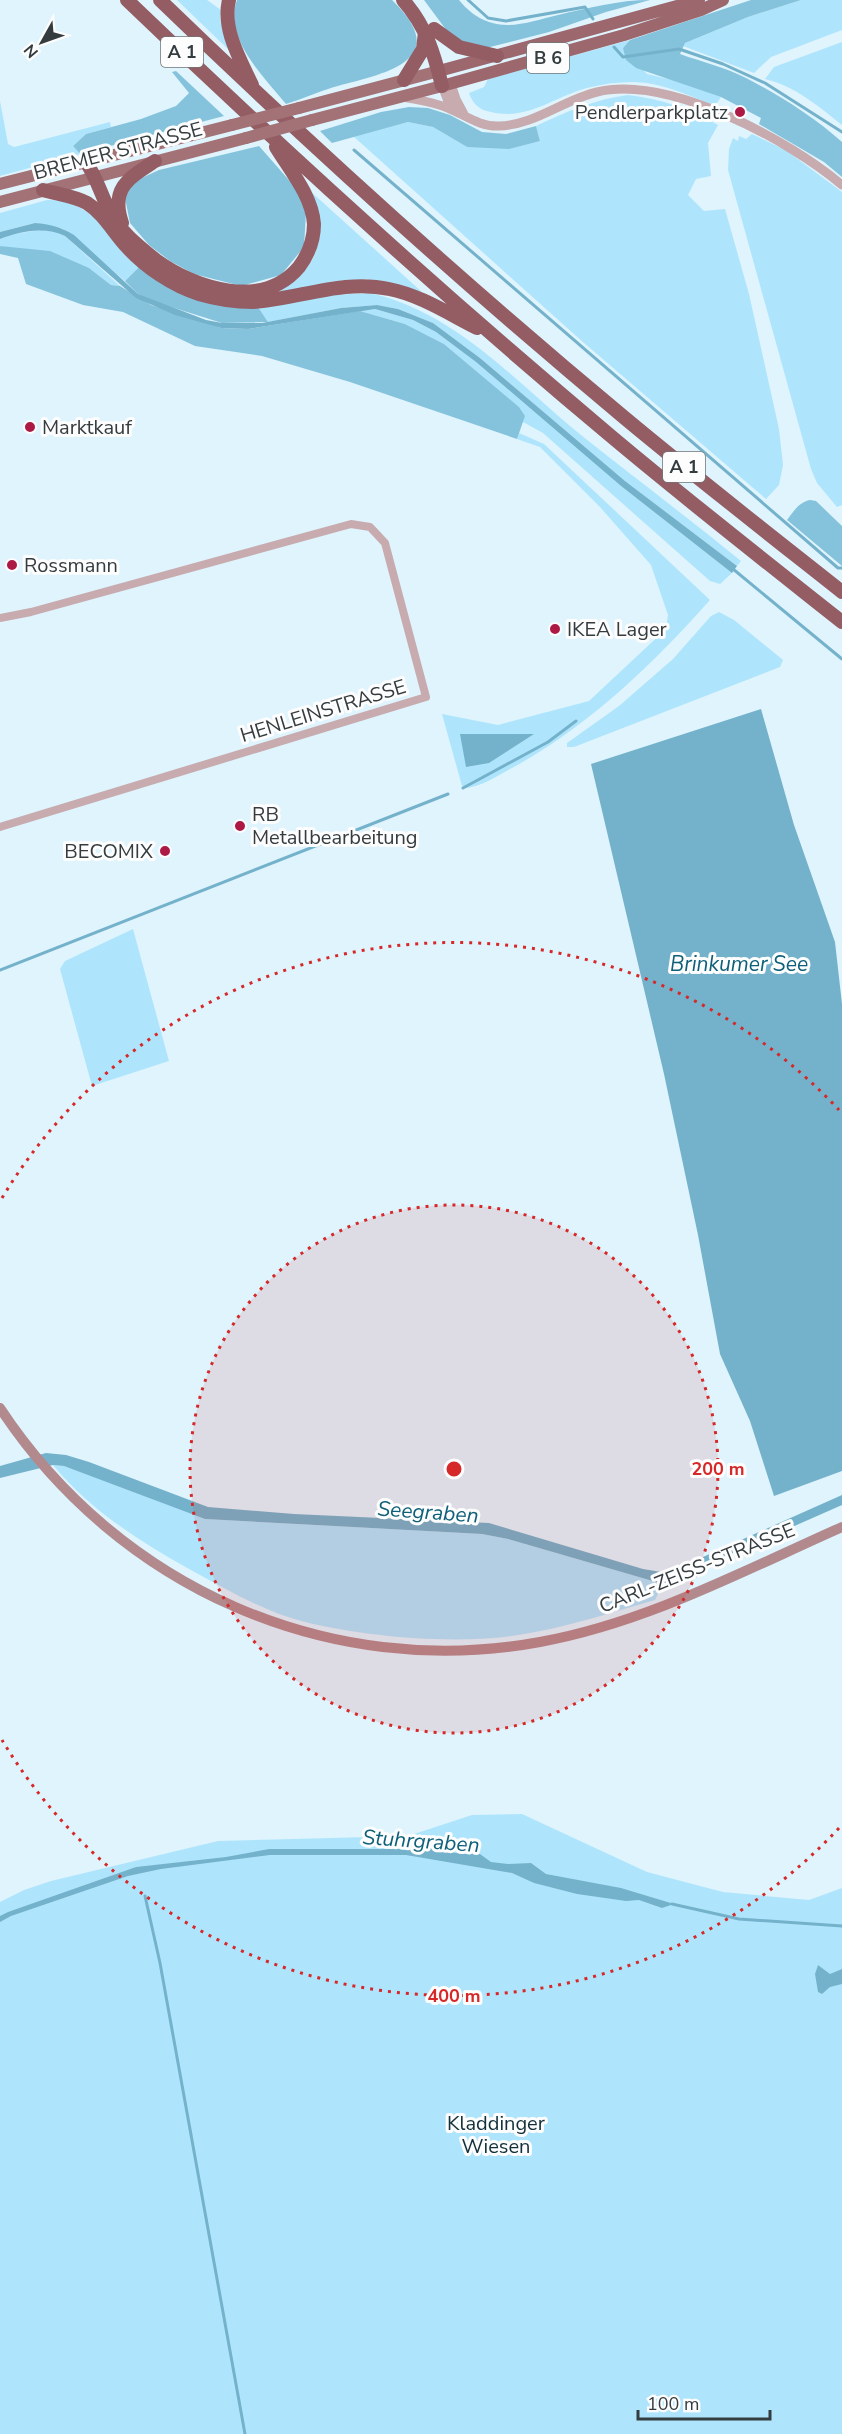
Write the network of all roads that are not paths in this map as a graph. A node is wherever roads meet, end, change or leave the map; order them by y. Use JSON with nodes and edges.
{"nodes":[{"id":1,"x":127,"y":0,"type":"edge"},
{"id":2,"x":160,"y":0,"type":"edge"},
{"id":3,"x":229,"y":0,"type":"edge"},
{"id":4,"x":403,"y":0,"type":"edge"},
{"id":5,"x":415,"y":0,"type":"edge"},
{"id":6,"x":699,"y":0,"type":"edge"},
{"id":7,"x":723,"y":0,"type":"edge"},
{"id":8,"x":429,"y":29,"type":"junction"},
{"id":9,"x":497,"y":56,"type":"junction"},
{"id":10,"x":443,"y":70,"type":"junction"},
{"id":11,"x":404,"y":80,"type":"junction"},
{"id":12,"x":447,"y":85,"type":"junction"},
{"id":13,"x":255,"y":92,"type":"junction"},
{"id":14,"x":402,"y":97,"type":"junction"},
{"id":15,"x":456,"y":112,"type":"junction"},
{"id":16,"x":465,"y":116,"type":"junction"},
{"id":17,"x":269,"y":135,"type":"junction"},
{"id":18,"x":155,"y":161,"type":"junction"},
{"id":19,"x":86,"y":162,"type":"junction"},
{"id":20,"x":92,"y":177,"type":"junction"},
{"id":21,"x":0,"y":184,"type":"edge"},
{"id":22,"x":842,"y":185,"type":"edge"},
{"id":23,"x":43,"y":190,"type":"junction"},
{"id":24,"x":0,"y":201,"type":"edge"},
{"id":25,"x":100,"y":213,"type":"junction"},
{"id":26,"x":132,"y":238,"type":"junction"},
{"id":27,"x":496,"y":338,"type":"junction"},
{"id":28,"x":842,"y":592,"type":"edge"},
{"id":29,"x":0,"y":618,"type":"edge"},
{"id":30,"x":842,"y":622,"type":"edge"},
{"id":31,"x":0,"y":827,"type":"edge"},
{"id":32,"x":0,"y":1408,"type":"edge"},
{"id":33,"x":842,"y":1527,"type":"edge"}],
"edges":[{"from":1,"to":17,"type":"highway","number":"A 1"},
{"from":2,"to":13,"type":"highway","number":"A 1"},
{"from":3,"to":13,"type":"highway"},
{"from":4,"to":8,"type":"highway"},
{"from":5,"to":8,"type":"highway"},
{"from":6,"to":9,"type":"highway","number":"B 6"},
{"from":7,"to":12,"type":"highway","number":"B 6"},
{"from":8,"to":9,"type":"highway"},
{"from":8,"to":10,"type":"highway"},
{"from":8,"to":11,"type":"highway"},
{"from":9,"to":10,"type":"highway","number":"B 6"},
{"from":10,"to":11,"type":"main road","number":"B 6"},
{"from":10,"to":12,"type":"highway"},
{"from":11,"to":19,"type":"main road","name":"BREMER STRASSE","number":"B 6","bridge":true},
{"from":12,"to":14,"type":"main road","number":"B 6"},
{"from":12,"to":15,"type":"street"},
{"from":12,"to":16,"type":"street"},
{"from":13,"to":28,"type":"highway","number":"A 1"},
{"from":14,"to":15,"type":"street"},
{"from":14,"to":18,"type":"main road","name":"BREMER STRASSE","number":"B 6","bridge":true},
{"from":15,"to":16,"type":"street"},
{"from":16,"to":22,"type":"street"},
{"from":17,"to":26,"type":"highway"},
{"from":17,"to":27,"type":"highway","number":"A 1"},
{"from":18,"to":20,"type":"main road","name":"BREMER STRASSE","number":"B 6"},
{"from":18,"to":26,"type":"highway"},
{"from":19,"to":20,"type":"highway"},
{"from":19,"to":21,"type":"main road","name":"BREMER STRASSE","number":"B 6"},
{"from":20,"to":23,"type":"main road","name":"BREMER STRASSE","number":"B 6"},
{"from":20,"to":25,"type":"highway"},
{"from":20,"to":26,"type":"highway"},
{"from":23,"to":24,"type":"main road","name":"BREMER STRASSE","number":"B 6"},
{"from":23,"to":25,"type":"highway"},
{"from":25,"to":27,"type":"highway"},
{"from":27,"to":30,"type":"highway","number":"A 1"},
{"from":29,"to":31,"type":"street","name":"HENLEINSTRASSE"},
{"from":32,"to":33,"type":"main road","name":"CARL-ZEISS-STRASSE"}]}
